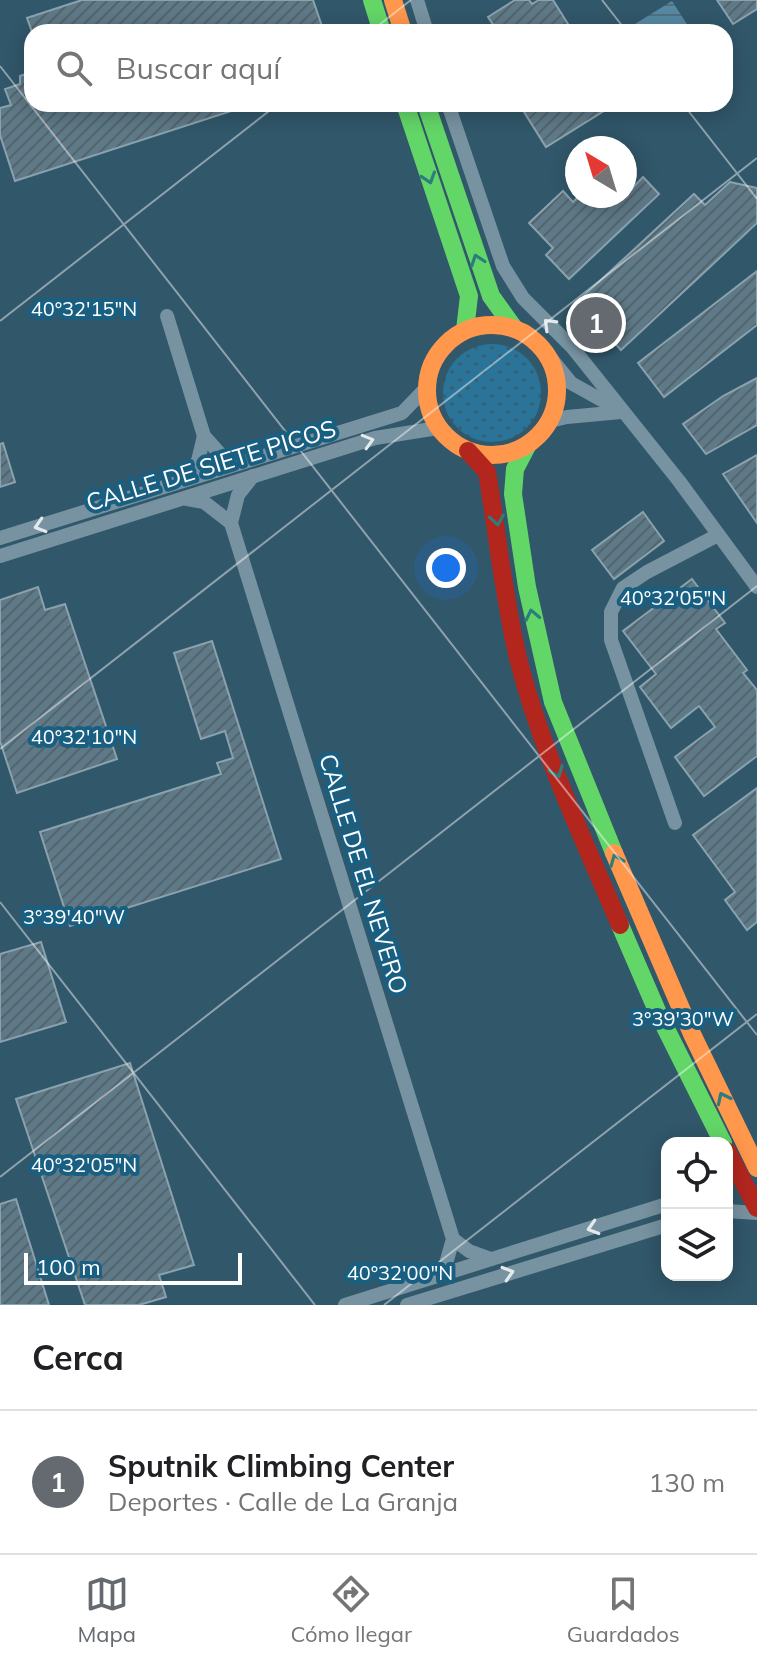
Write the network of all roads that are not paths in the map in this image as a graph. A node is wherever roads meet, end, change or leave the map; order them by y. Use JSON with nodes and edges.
{"nodes":[{"id":1,"x":372,"y":0,"type":"edge"},
{"id":2,"x":393,"y":0,"type":"edge"},
{"id":3,"x":417,"y":0,"type":"edge"},
{"id":4,"x":380,"y":24,"type":"edge"},
{"id":5,"x":400,"y":24,"type":"edge"},
{"id":6,"x":424,"y":24,"type":"edge"},
{"id":7,"x":408,"y":112,"type":"edge"},
{"id":8,"x":429,"y":112,"type":"edge"},
{"id":9,"x":449,"y":112,"type":"edge"},
{"id":10,"x":451,"y":112,"type":"edge"},
{"id":11,"x":453,"y":182,"type":"junction"},
{"id":12,"x":167,"y":316,"type":"dead end"},
{"id":13,"x":514,"y":328,"type":"junction"},
{"id":14,"x":465,"y":330,"type":"junction"},
{"id":15,"x":549,"y":356,"type":"junction"},
{"id":16,"x":426,"y":388,"type":"junction"},
{"id":17,"x":622,"y":411,"type":"junction"},
{"id":18,"x":550,"y":421,"type":"junction"},
{"id":19,"x":438,"y":428,"type":"junction"},
{"id":20,"x":204,"y":436,"type":"junction"},
{"id":21,"x":527,"y":446,"type":"junction"},
{"id":22,"x":468,"y":451,"type":"junction"},
{"id":23,"x":244,"y":462,"type":"junction"},
{"id":24,"x":253,"y":476,"type":"junction"},
{"id":25,"x":180,"y":482,"type":"junction"},
{"id":26,"x":183,"y":498,"type":"junction"},
{"id":27,"x":231,"y":523,"type":"junction"},
{"id":28,"x":718,"y":535,"type":"junction"},
{"id":29,"x":0,"y":538,"type":"edge"},
{"id":30,"x":0,"y":556,"type":"edge"},
{"id":31,"x":757,"y":587,"type":"edge"},
{"id":32,"x":675,"y":823,"type":"dead end"},
{"id":33,"x":720,"y":1137,"type":"edge"},
{"id":34,"x":733,"y":1163,"type":"edge"},
{"id":35,"x":757,"y":1168,"type":"edge"},
{"id":36,"x":661,"y":1206,"type":"edge"},
{"id":37,"x":757,"y":1210,"type":"edge"},
{"id":38,"x":733,"y":1211,"type":"edge"},
{"id":39,"x":661,"y":1227,"type":"edge"},
{"id":40,"x":453,"y":1239,"type":"junction"},
{"id":41,"x":491,"y":1259,"type":"junction"},
{"id":42,"x":443,"y":1274,"type":"junction"},
{"id":43,"x":345,"y":1305,"type":"edge"},
{"id":44,"x":407,"y":1305,"type":"edge"}],
"edges":[{"from":1,"to":4,"type":"street"},
{"from":2,"to":5,"type":"street"},
{"from":3,"to":6,"type":"street"},
{"from":7,"to":14,"type":"street","one_way":true},
{"from":8,"to":11,"type":"street"},
{"from":9,"to":11,"type":"street"},
{"from":17,"to":10,"type":"street","one_way":true},
{"from":13,"to":11,"type":"street","one_way":true},
{"from":12,"to":20,"type":"street"},
{"from":13,"to":14,"type":"street"},
{"from":13,"to":15,"type":"street"},
{"from":14,"to":16,"type":"street"},
{"from":15,"to":17,"type":"street"},
{"from":15,"to":18,"type":"street"},
{"from":16,"to":19,"type":"street"},
{"from":16,"to":23,"type":"street","name":"CALLE DE SIETE PICOS"},
{"from":17,"to":18,"type":"street"},
{"from":17,"to":28,"type":"street"},
{"from":18,"to":21,"type":"street"},
{"from":19,"to":22,"type":"street"},
{"from":24,"to":19,"type":"street","name":"CALLE DE SIETE PICOS","one_way":true},
{"from":20,"to":23,"type":"street"},
{"from":20,"to":25,"type":"street"},
{"from":21,"to":22,"type":"street"},
{"from":35,"to":21,"type":"street","one_way":true},
{"from":22,"to":33,"type":"street","one_way":true},
{"from":23,"to":25,"type":"street","name":"CALLE DE SIETE PICOS"},
{"from":24,"to":26,"type":"street","name":"CALLE DE SIETE PICOS"},
{"from":24,"to":27,"type":"street"},
{"from":25,"to":29,"type":"street","name":"CALLE DE SIETE PICOS","one_way":true},
{"from":26,"to":27,"type":"street"},
{"from":26,"to":30,"type":"street","name":"CALLE DE SIETE PICOS"},
{"from":27,"to":40,"type":"street","name":"CALLE DE EL NEVERO"},
{"from":28,"to":31,"type":"street"},
{"from":28,"to":32,"type":"street"},
{"from":34,"to":37,"type":"street"},
{"from":36,"to":41,"type":"street","one_way":true},
{"from":37,"to":38,"type":"street"},
{"from":44,"to":39,"type":"street","one_way":true},
{"from":40,"to":41,"type":"street"},
{"from":40,"to":42,"type":"street"},
{"from":41,"to":42,"type":"street"},
{"from":42,"to":43,"type":"street"}]}
